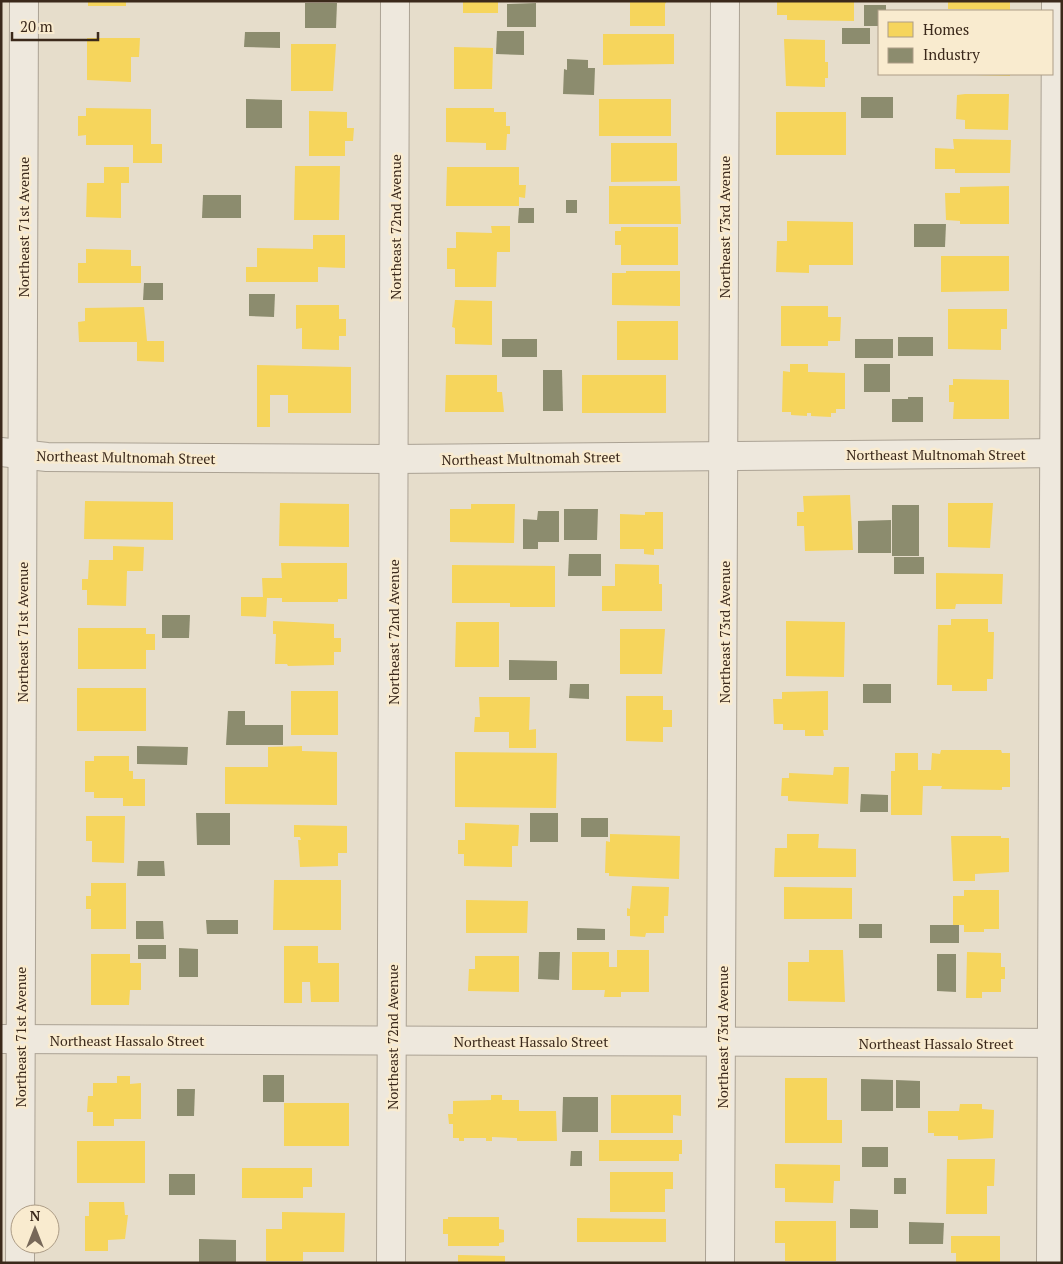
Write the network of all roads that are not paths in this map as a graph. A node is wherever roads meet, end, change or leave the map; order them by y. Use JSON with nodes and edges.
{"nodes":[{"id":1,"x":24,"y":1,"type":"edge"},
{"id":2,"x":395,"y":1,"type":"edge"},
{"id":3,"x":725,"y":1,"type":"edge"},
{"id":4,"x":1056,"y":1,"type":"edge"},
{"id":5,"x":12,"y":453,"type":"edge"},
{"id":6,"x":1058,"y":453,"type":"edge"},
{"id":7,"x":724,"y":456,"type":"junction"},
{"id":8,"x":394,"y":459,"type":"junction"},
{"id":9,"x":11,"y":1039,"type":"edge"},
{"id":10,"x":392,"y":1041,"type":"junction"},
{"id":11,"x":722,"y":1042,"type":"junction"},
{"id":12,"x":1057,"y":1043,"type":"edge"},
{"id":13,"x":20,"y":1263,"type":"edge"},
{"id":14,"x":391,"y":1263,"type":"edge"},
{"id":15,"x":720,"y":1263,"type":"edge"},
{"id":16,"x":1051,"y":1263,"type":"edge"}],
"edges":[{"from":1,"to":5,"type":"street","name":"Northeast 71st Avenue"},
{"from":2,"to":8,"type":"street","name":"Northeast 72nd Avenue"},
{"from":3,"to":7,"type":"street","name":"Northeast 73rd Avenue"},
{"from":4,"to":6,"type":"street"},
{"from":5,"to":8,"type":"street","name":"Northeast Multnomah Street"},
{"from":5,"to":9,"type":"street","name":"Northeast 71st Avenue"},
{"from":6,"to":7,"type":"street","name":"Northeast Multnomah Street"},
{"from":6,"to":12,"type":"street"},
{"from":7,"to":8,"type":"street","name":"Northeast Multnomah Street"},
{"from":7,"to":11,"type":"street","name":"Northeast 73rd Avenue"},
{"from":8,"to":10,"type":"street","name":"Northeast 72nd Avenue"},
{"from":9,"to":10,"type":"street","name":"Northeast Hassalo Street"},
{"from":9,"to":13,"type":"street","name":"Northeast 71st Avenue"},
{"from":10,"to":11,"type":"street","name":"Northeast Hassalo Street"},
{"from":10,"to":14,"type":"street","name":"Northeast 72nd Avenue"},
{"from":11,"to":12,"type":"street","name":"Northeast Hassalo Street"},
{"from":11,"to":15,"type":"street","name":"Northeast 73rd Avenue"},
{"from":12,"to":16,"type":"street"}]}
